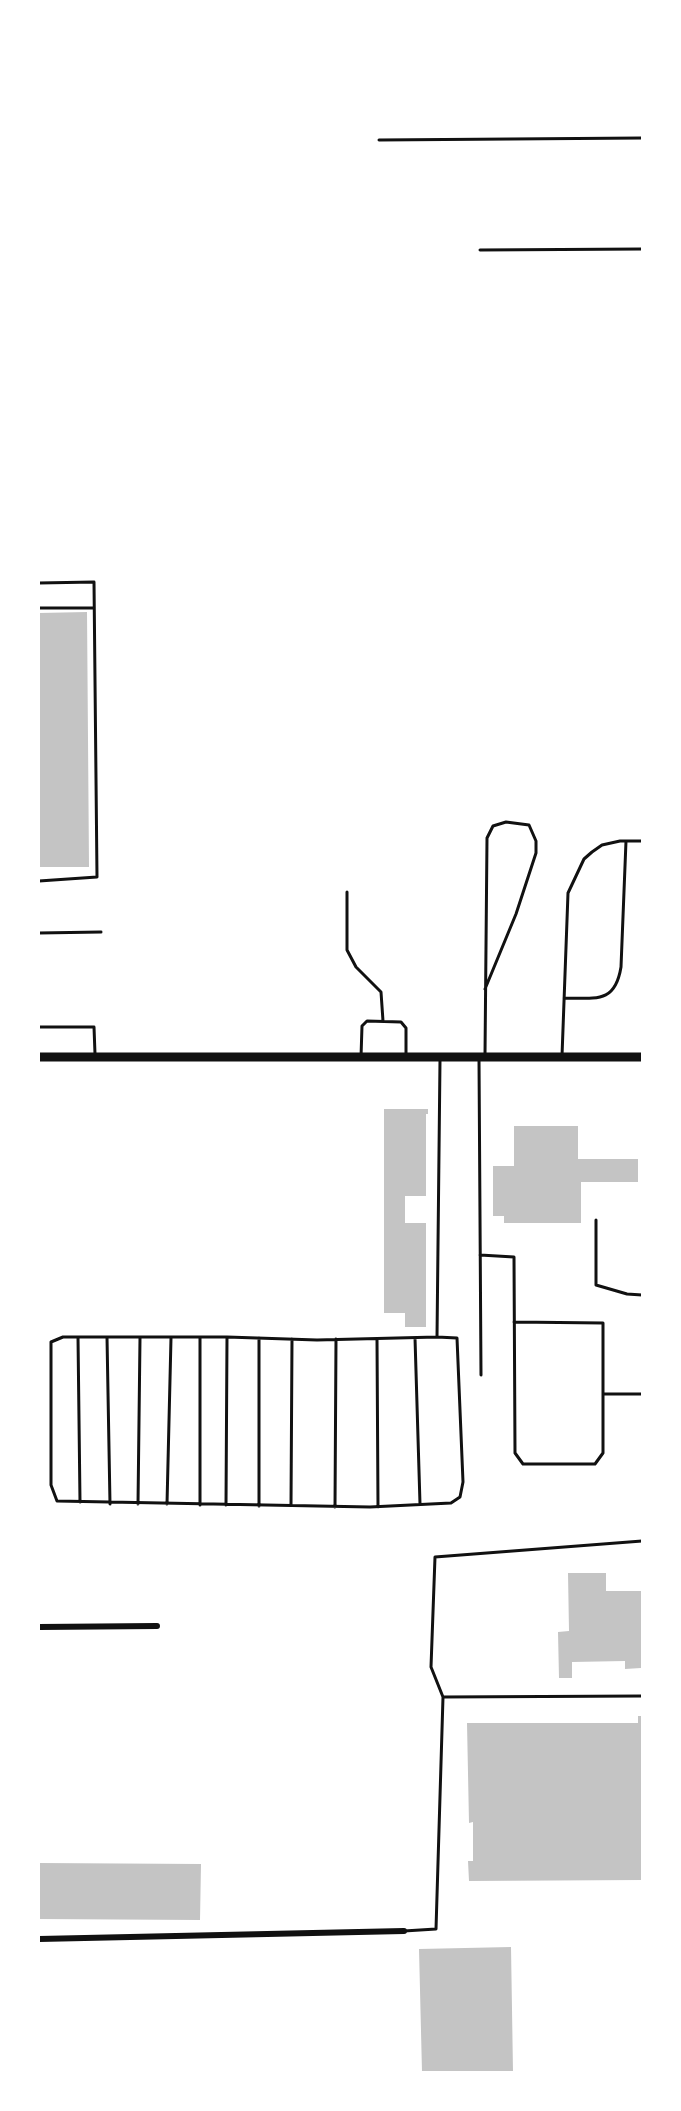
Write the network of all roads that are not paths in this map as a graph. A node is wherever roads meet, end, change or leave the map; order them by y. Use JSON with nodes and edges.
{"nodes":[{"id":1,"x":642,"y":138,"type":"edge"},
{"id":2,"x":380,"y":140,"type":"dead end"},
{"id":3,"x":642,"y":249,"type":"edge"},
{"id":4,"x":480,"y":250,"type":"dead end"},
{"id":5,"x":39,"y":583,"type":"edge"},
{"id":6,"x":39,"y":608,"type":"edge"},
{"id":7,"x":94,"y":608,"type":"junction"},
{"id":8,"x":626,"y":841,"type":"junction"},
{"id":9,"x":642,"y":841,"type":"edge"},
{"id":10,"x":39,"y":881,"type":"edge"},
{"id":11,"x":347,"y":892,"type":"dead end"},
{"id":12,"x":101,"y":932,"type":"dead end"},
{"id":13,"x":39,"y":933,"type":"edge"},
{"id":14,"x":485,"y":989,"type":"junction"},
{"id":15,"x":564,"y":998,"type":"junction"},
{"id":16,"x":383,"y":1021,"type":"junction"},
{"id":17,"x":39,"y":1027,"type":"edge"},
{"id":18,"x":39,"y":1057,"type":"edge"},
{"id":19,"x":95,"y":1057,"type":"junction"},
{"id":20,"x":361,"y":1057,"type":"junction"},
{"id":21,"x":406,"y":1057,"type":"junction"},
{"id":22,"x":440,"y":1057,"type":"junction"},
{"id":23,"x":482,"y":1057,"type":"junction"},
{"id":24,"x":562,"y":1058,"type":"junction"},
{"id":25,"x":642,"y":1058,"type":"edge"},
{"id":26,"x":596,"y":1220,"type":"dead end"},
{"id":27,"x":480,"y":1255,"type":"junction"},
{"id":28,"x":642,"y":1295,"type":"edge"},
{"id":29,"x":514,"y":1322,"type":"junction"},
{"id":30,"x":78,"y":1337,"type":"junction"},
{"id":31,"x":107,"y":1337,"type":"junction"},
{"id":32,"x":227,"y":1337,"type":"junction"},
{"id":33,"x":437,"y":1337,"type":"junction"},
{"id":34,"x":140,"y":1338,"type":"junction"},
{"id":35,"x":171,"y":1338,"type":"junction"},
{"id":36,"x":200,"y":1338,"type":"junction"},
{"id":37,"x":259,"y":1338,"type":"junction"},
{"id":38,"x":415,"y":1338,"type":"junction"},
{"id":39,"x":292,"y":1339,"type":"junction"},
{"id":40,"x":377,"y":1339,"type":"junction"},
{"id":41,"x":336,"y":1340,"type":"junction"},
{"id":42,"x":481,"y":1375,"type":"dead end"},
{"id":43,"x":603,"y":1394,"type":"junction"},
{"id":44,"x":642,"y":1394,"type":"edge"},
{"id":45,"x":80,"y":1502,"type":"junction"},
{"id":46,"x":110,"y":1504,"type":"junction"},
{"id":47,"x":138,"y":1504,"type":"junction"},
{"id":48,"x":167,"y":1504,"type":"junction"},
{"id":49,"x":420,"y":1504,"type":"junction"},
{"id":50,"x":200,"y":1505,"type":"junction"},
{"id":51,"x":226,"y":1505,"type":"junction"},
{"id":52,"x":259,"y":1506,"type":"junction"},
{"id":53,"x":291,"y":1506,"type":"junction"},
{"id":54,"x":335,"y":1507,"type":"junction"},
{"id":55,"x":378,"y":1507,"type":"junction"},
{"id":56,"x":642,"y":1541,"type":"edge"},
{"id":57,"x":157,"y":1626,"type":"dead end"},
{"id":58,"x":39,"y":1627,"type":"edge"},
{"id":59,"x":642,"y":1696,"type":"edge"},
{"id":60,"x":443,"y":1697,"type":"junction"},
{"id":61,"x":404,"y":1931,"type":"joint"},
{"id":62,"x":39,"y":1939,"type":"edge"}],
"edges":[{"from":1,"to":2,"type":"lane"},
{"from":3,"to":4,"type":"lane"},
{"from":5,"to":7,"type":"lane"},
{"from":6,"to":7,"type":"lane"},
{"from":7,"to":10,"type":"lane"},
{"from":8,"to":9,"type":"lane"},
{"from":8,"to":15,"type":"lane"},
{"from":8,"to":15,"type":"lane"},
{"from":11,"to":16,"type":"lane"},
{"from":12,"to":13,"type":"lane"},
{"from":14,"to":14,"type":"lane"},
{"from":14,"to":23,"type":"lane"},
{"from":15,"to":24,"type":"lane"},
{"from":16,"to":20,"type":"lane"},
{"from":16,"to":21,"type":"lane"},
{"from":17,"to":19,"type":"lane"},
{"from":18,"to":19,"type":"main road"},
{"from":19,"to":20,"type":"main road"},
{"from":20,"to":21,"type":"main road"},
{"from":21,"to":22,"type":"main road"},
{"from":22,"to":23,"type":"main road"},
{"from":22,"to":33,"type":"lane"},
{"from":23,"to":24,"type":"main road"},
{"from":23,"to":27,"type":"lane"},
{"from":24,"to":25,"type":"main road"},
{"from":26,"to":28,"type":"lane"},
{"from":27,"to":29,"type":"lane"},
{"from":27,"to":42,"type":"lane"},
{"from":29,"to":43,"type":"lane"},
{"from":29,"to":43,"type":"lane"},
{"from":30,"to":31,"type":"lane"},
{"from":30,"to":45,"type":"lane"},
{"from":30,"to":45,"type":"lane"},
{"from":31,"to":34,"type":"lane"},
{"from":31,"to":46,"type":"lane"},
{"from":32,"to":36,"type":"lane"},
{"from":32,"to":37,"type":"lane"},
{"from":32,"to":51,"type":"lane"},
{"from":33,"to":38,"type":"lane"},
{"from":33,"to":49,"type":"lane"},
{"from":34,"to":35,"type":"lane"},
{"from":34,"to":47,"type":"lane"},
{"from":35,"to":36,"type":"lane"},
{"from":35,"to":48,"type":"lane"},
{"from":36,"to":50,"type":"lane"},
{"from":37,"to":39,"type":"lane"},
{"from":37,"to":52,"type":"lane"},
{"from":38,"to":40,"type":"lane"},
{"from":38,"to":49,"type":"lane"},
{"from":39,"to":41,"type":"lane"},
{"from":39,"to":53,"type":"lane"},
{"from":40,"to":41,"type":"lane"},
{"from":40,"to":55,"type":"lane"},
{"from":41,"to":54,"type":"lane"},
{"from":43,"to":44,"type":"lane"},
{"from":45,"to":46,"type":"lane"},
{"from":46,"to":47,"type":"lane"},
{"from":47,"to":48,"type":"lane"},
{"from":48,"to":50,"type":"lane"},
{"from":49,"to":55,"type":"lane"},
{"from":50,"to":51,"type":"lane"},
{"from":51,"to":52,"type":"lane"},
{"from":52,"to":53,"type":"lane"},
{"from":53,"to":54,"type":"lane"},
{"from":54,"to":55,"type":"lane"},
{"from":56,"to":60,"type":"lane"},
{"from":57,"to":58,"type":"street"},
{"from":59,"to":60,"type":"lane"},
{"from":60,"to":61,"type":"lane"},
{"from":61,"to":62,"type":"street"}]}
